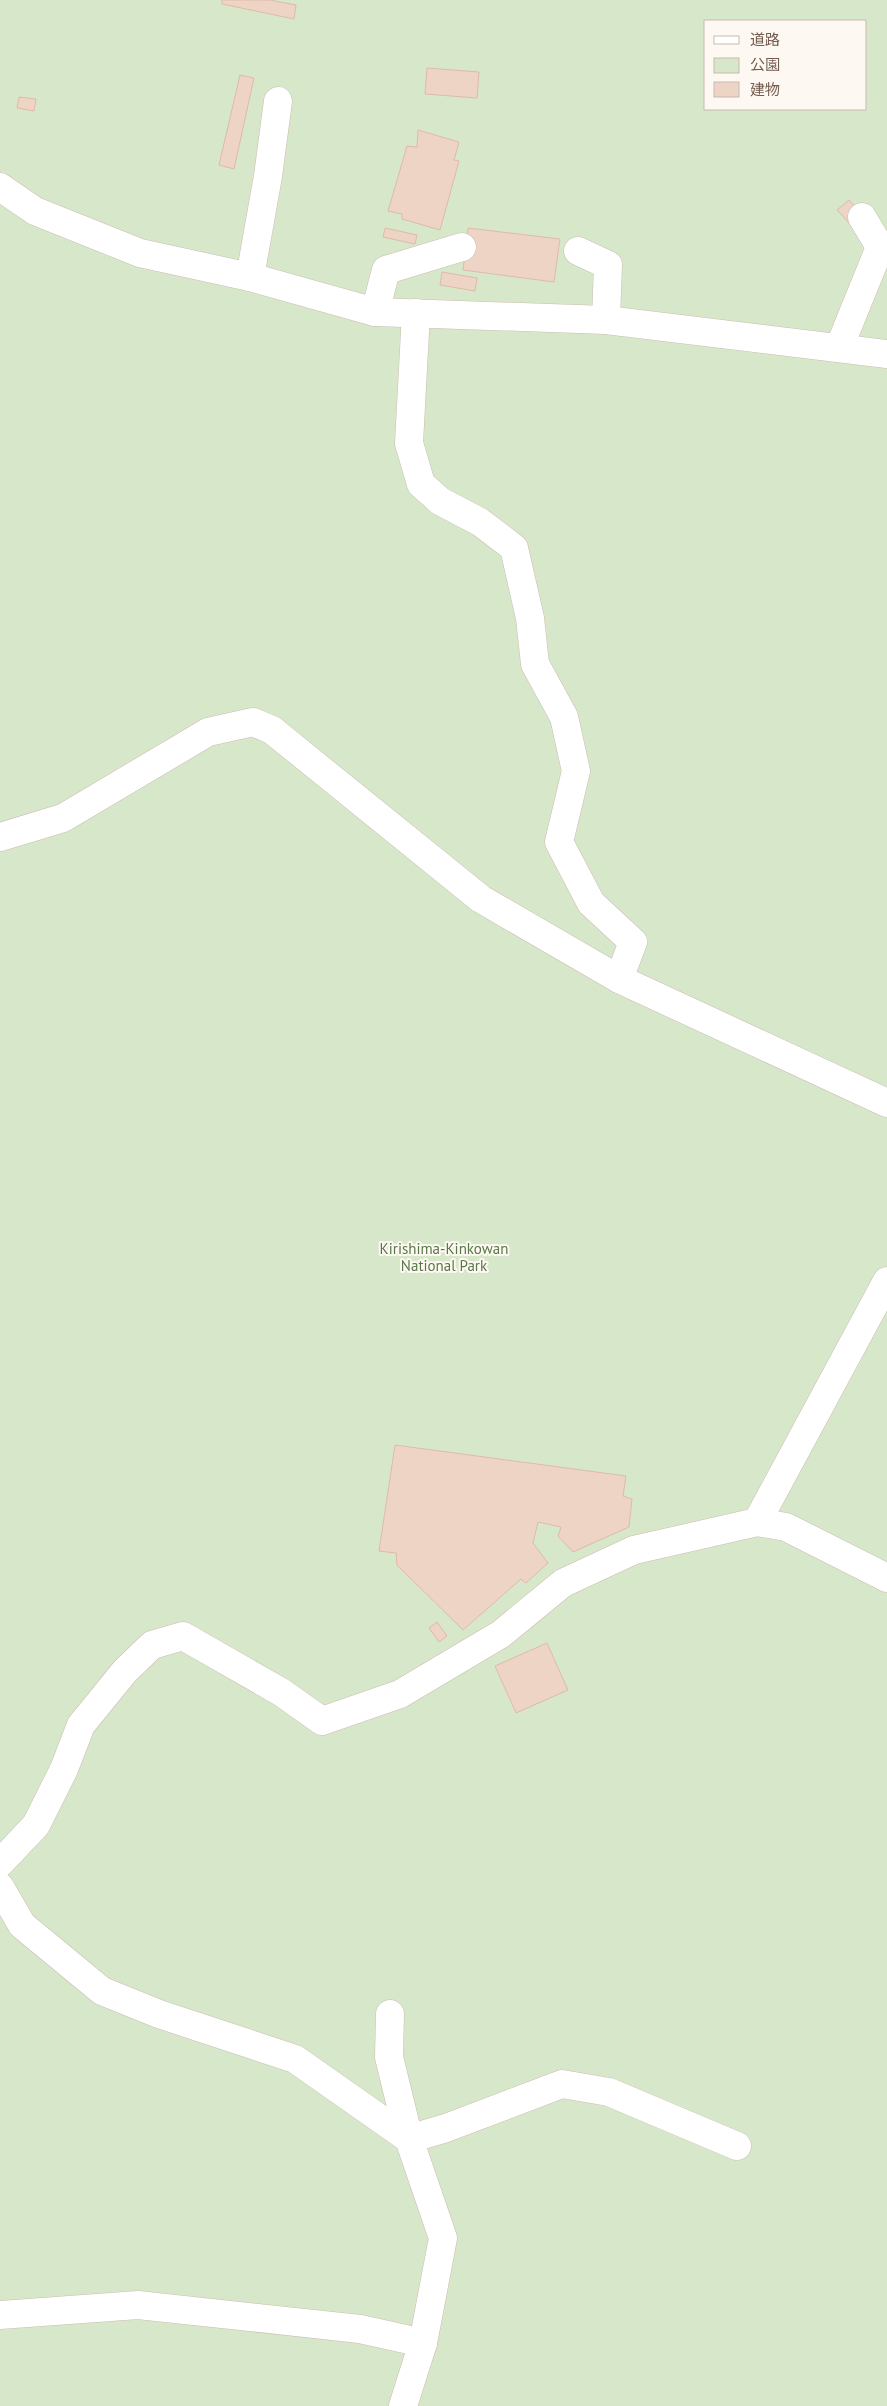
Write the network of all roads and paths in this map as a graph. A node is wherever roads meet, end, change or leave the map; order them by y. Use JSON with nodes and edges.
{"nodes":[{"id":1,"x":278,"y":100,"type":"dead end"},
{"id":2,"x":0,"y":187,"type":"edge"},
{"id":3,"x":862,"y":217,"type":"dead end"},
{"id":4,"x":462,"y":247,"type":"dead end"},
{"id":5,"x":578,"y":252,"type":"dead end"},
{"id":6,"x":250,"y":277,"type":"junction"},
{"id":7,"x":374,"y":312,"type":"junction"},
{"id":8,"x":416,"y":313,"type":"junction"},
{"id":9,"x":606,"y":320,"type":"junction"},
{"id":10,"x":839,"y":348,"type":"junction"},
{"id":11,"x":887,"y":354,"type":"edge"},
{"id":12,"x":0,"y":837,"type":"edge"},
{"id":13,"x":619,"y":980,"type":"junction"},
{"id":14,"x":887,"y":1103,"type":"edge"},
{"id":15,"x":887,"y":1280,"type":"edge"},
{"id":16,"x":757,"y":1522,"type":"junction"},
{"id":17,"x":887,"y":1578,"type":"edge"},
{"id":18,"x":0,"y":1863,"type":"edge"},
{"id":19,"x":0,"y":1887,"type":"edge"},
{"id":20,"x":390,"y":2014,"type":"dead end"},
{"id":21,"x":410,"y":2139,"type":"junction"},
{"id":22,"x":737,"y":2146,"type":"dead end"},
{"id":23,"x":0,"y":2315,"type":"edge"},
{"id":24,"x":423,"y":2343,"type":"junction"},
{"id":25,"x":403,"y":2406,"type":"edge"}],
"edges":[{"from":1,"to":6,"type":"street"},
{"from":2,"to":6,"type":"street"},
{"from":3,"to":10,"type":"street"},
{"from":4,"to":7,"type":"street"},
{"from":5,"to":9,"type":"street"},
{"from":6,"to":7,"type":"street"},
{"from":7,"to":8,"type":"street"},
{"from":8,"to":9,"type":"street"},
{"from":8,"to":13,"type":"street"},
{"from":9,"to":10,"type":"street"},
{"from":10,"to":11,"type":"street"},
{"from":12,"to":13,"type":"street"},
{"from":13,"to":14,"type":"street"},
{"from":15,"to":16,"type":"street"},
{"from":16,"to":17,"type":"street"},
{"from":16,"to":18,"type":"street"},
{"from":19,"to":21,"type":"street"},
{"from":20,"to":21,"type":"street"},
{"from":21,"to":22,"type":"street"},
{"from":21,"to":24,"type":"street"},
{"from":23,"to":24,"type":"street"},
{"from":24,"to":25,"type":"street"}]}
